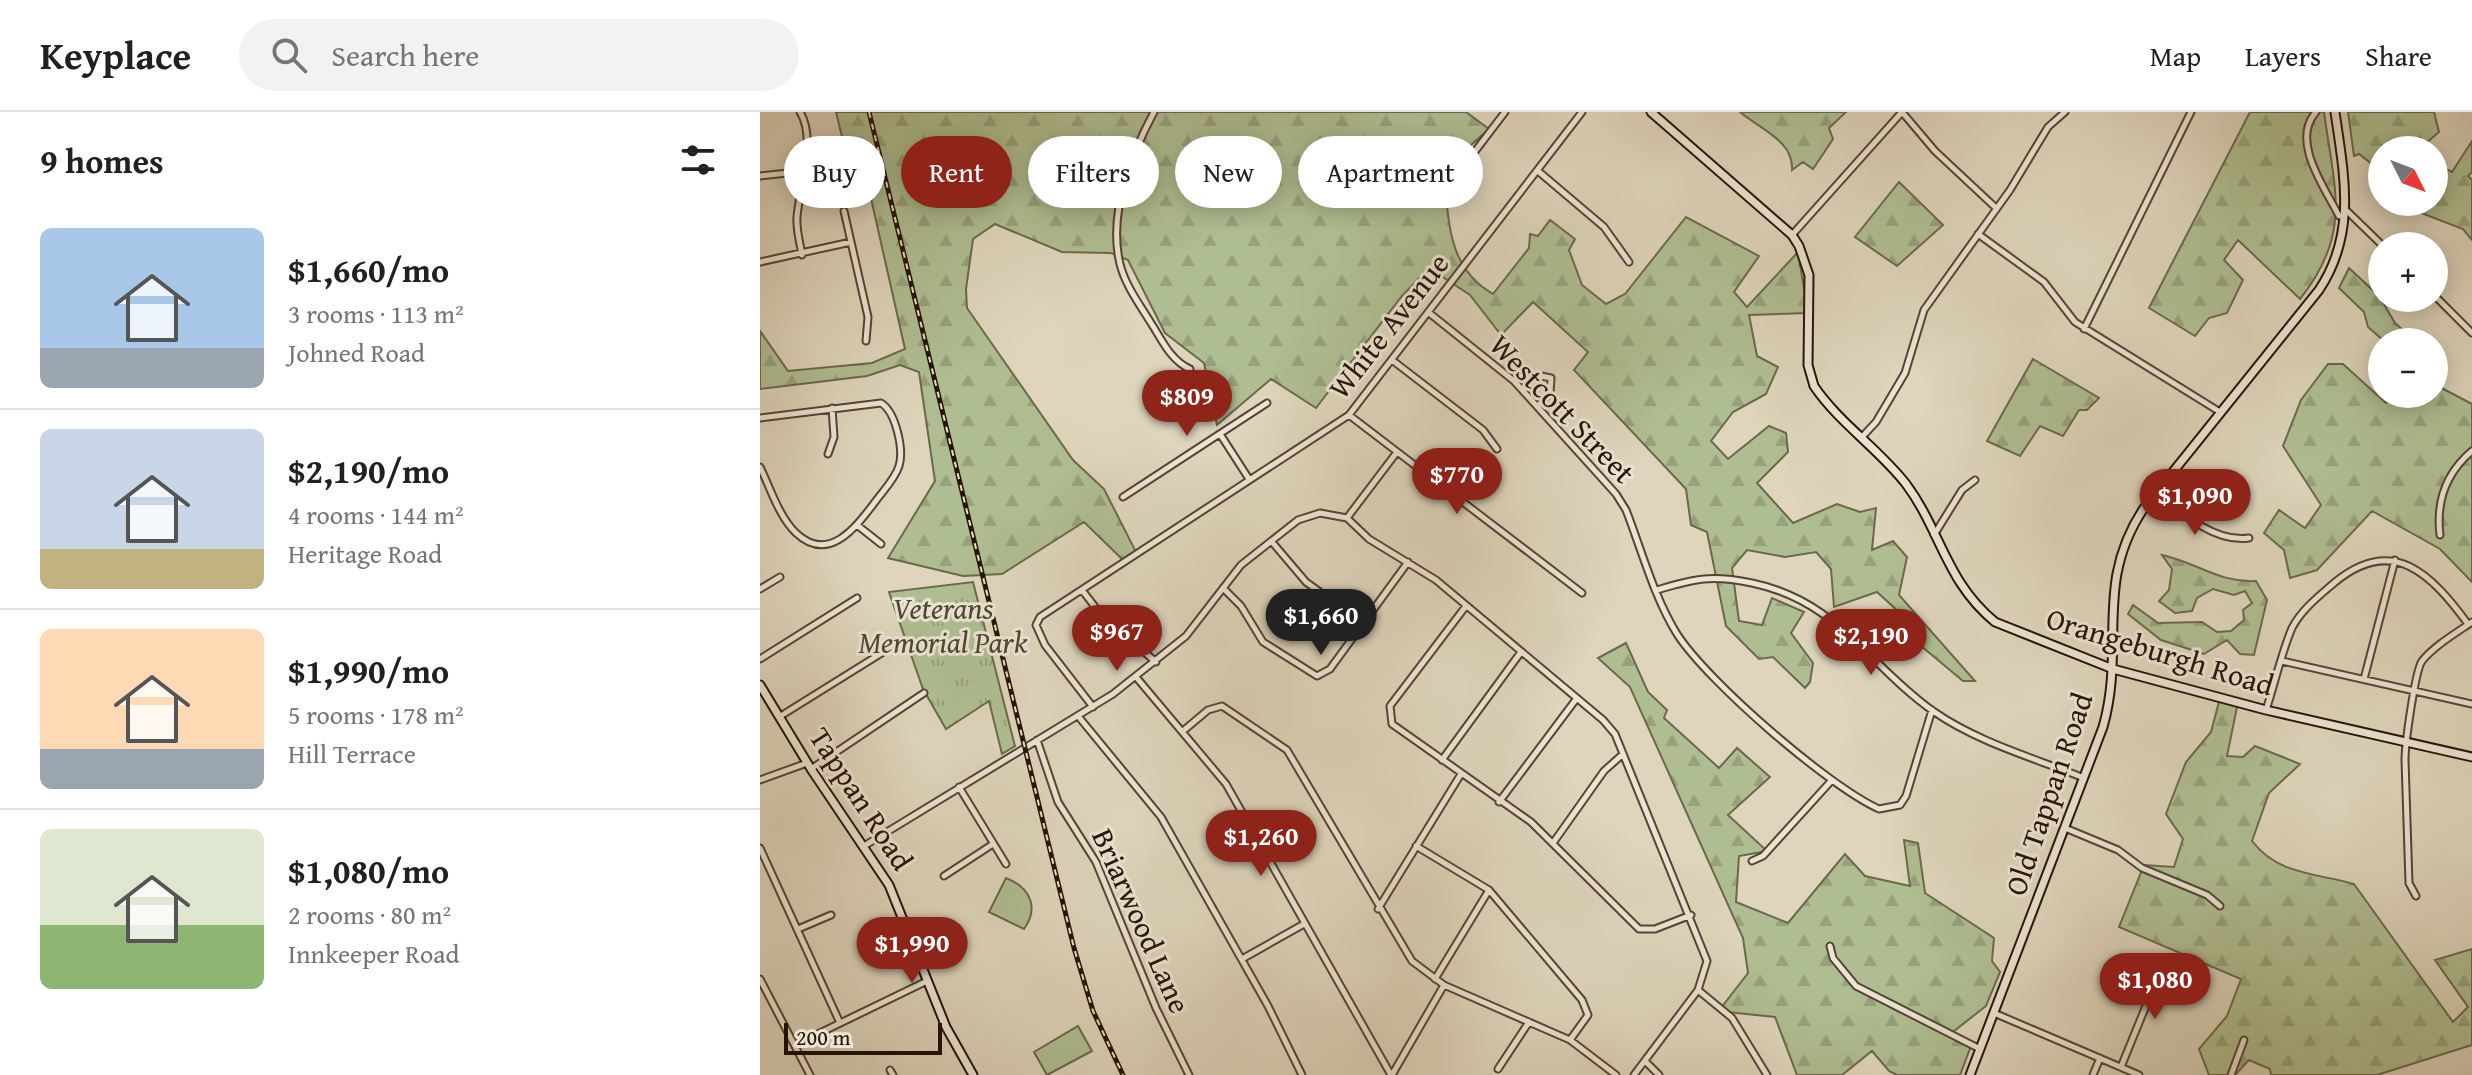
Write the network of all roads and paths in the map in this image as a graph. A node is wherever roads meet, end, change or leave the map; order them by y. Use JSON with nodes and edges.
{"nodes":[{"id":1,"x":800,"y":112,"type":"edge"},
{"id":2,"x":1154,"y":112,"type":"edge"},
{"id":3,"x":1505,"y":112,"type":"edge"},
{"id":4,"x":1582,"y":112,"type":"edge"},
{"id":5,"x":1651,"y":112,"type":"edge"},
{"id":6,"x":1902,"y":112,"type":"edge"},
{"id":7,"x":2065,"y":112,"type":"edge"},
{"id":8,"x":2191,"y":112,"type":"edge"},
{"id":9,"x":2316,"y":112,"type":"edge"},
{"id":10,"x":2335,"y":112,"type":"edge"},
{"id":11,"x":805,"y":136,"type":"edge"},
{"id":12,"x":1483,"y":141,"type":"edge"},
{"id":13,"x":1538,"y":171,"type":"junction"},
{"id":14,"x":784,"y":173,"type":"edge"},
{"id":15,"x":760,"y":176,"type":"edge"},
{"id":16,"x":800,"y":208,"type":"edge"},
{"id":17,"x":1996,"y":209,"type":"junction"},
{"id":18,"x":844,"y":211,"type":"dead end"},
{"id":19,"x":2343,"y":213,"type":"junction"},
{"id":20,"x":1978,"y":234,"type":"junction"},
{"id":21,"x":2368,"y":234,"type":"edge"},
{"id":22,"x":1792,"y":235,"type":"junction"},
{"id":23,"x":851,"y":242,"type":"junction"},
{"id":24,"x":802,"y":255,"type":"junction"},
{"id":25,"x":760,"y":262,"type":"edge"},
{"id":26,"x":1629,"y":262,"type":"dead end"},
{"id":27,"x":2448,"y":309,"type":"edge"},
{"id":28,"x":1428,"y":312,"type":"junction"},
{"id":29,"x":2084,"y":329,"type":"junction"},
{"id":30,"x":2472,"y":333,"type":"edge"},
{"id":31,"x":866,"y":341,"type":"dead end"},
{"id":32,"x":1392,"y":360,"type":"junction"},
{"id":33,"x":1190,"y":369,"type":"dead end"},
{"id":34,"x":1522,"y":389,"type":"junction"},
{"id":35,"x":1267,"y":403,"type":"dead end"},
{"id":36,"x":1538,"y":406,"type":"junction"},
{"id":37,"x":832,"y":408,"type":"junction"},
{"id":38,"x":2220,"y":412,"type":"junction"},
{"id":39,"x":1349,"y":415,"type":"junction"},
{"id":40,"x":760,"y":418,"type":"edge"},
{"id":41,"x":1220,"y":434,"type":"junction"},
{"id":42,"x":1862,"y":437,"type":"junction"},
{"id":43,"x":1497,"y":449,"type":"dead end"},
{"id":44,"x":2472,"y":451,"type":"edge"},
{"id":45,"x":1397,"y":452,"type":"junction"},
{"id":46,"x":828,"y":454,"type":"dead end"},
{"id":47,"x":760,"y":467,"type":"edge"},
{"id":48,"x":1249,"y":479,"type":"junction"},
{"id":49,"x":1975,"y":480,"type":"dead end"},
{"id":50,"x":2156,"y":492,"type":"junction"},
{"id":51,"x":1123,"y":497,"type":"dead end"},
{"id":52,"x":1347,"y":518,"type":"junction"},
{"id":53,"x":857,"y":525,"type":"junction"},
{"id":54,"x":2440,"y":535,"type":"dead end"},
{"id":55,"x":1933,"y":536,"type":"junction"},
{"id":56,"x":2249,"y":538,"type":"dead end"},
{"id":57,"x":1272,"y":542,"type":"junction"},
{"id":58,"x":881,"y":544,"type":"dead end"},
{"id":59,"x":2395,"y":560,"type":"junction"},
{"id":60,"x":1408,"y":562,"type":"junction"},
{"id":61,"x":780,"y":577,"type":"dead end"},
{"id":62,"x":1223,"y":588,"type":"junction"},
{"id":63,"x":760,"y":589,"type":"edge"},
{"id":64,"x":1082,"y":590,"type":"junction"},
{"id":65,"x":1657,"y":590,"type":"junction"},
{"id":66,"x":1582,"y":593,"type":"dead end"},
{"id":67,"x":857,"y":598,"type":"dead end"},
{"id":68,"x":1466,"y":606,"type":"junction"},
{"id":69,"x":2470,"y":623,"type":"edge"},
{"id":70,"x":1364,"y":624,"type":"junction"},
{"id":71,"x":893,"y":646,"type":"dead end"},
{"id":72,"x":1521,"y":652,"type":"junction"},
{"id":73,"x":760,"y":659,"type":"edge"},
{"id":74,"x":2282,"y":661,"type":"junction"},
{"id":75,"x":1156,"y":662,"type":"junction"},
{"id":76,"x":2113,"y":669,"type":"junction"},
{"id":77,"x":1136,"y":677,"type":"junction"},
{"id":78,"x":2364,"y":680,"type":"junction"},
{"id":79,"x":760,"y":685,"type":"edge"},
{"id":80,"x":924,"y":693,"type":"dead end"},
{"id":81,"x":2417,"y":693,"type":"junction"},
{"id":82,"x":1577,"y":698,"type":"junction"},
{"id":83,"x":2472,"y":704,"type":"edge"},
{"id":84,"x":1093,"y":707,"type":"junction"},
{"id":85,"x":1932,"y":710,"type":"junction"},
{"id":86,"x":2266,"y":710,"type":"junction"},
{"id":87,"x":1078,"y":716,"type":"junction"},
{"id":88,"x":779,"y":717,"type":"junction"},
{"id":89,"x":1183,"y":731,"type":"junction"},
{"id":90,"x":1037,"y":740,"type":"junction"},
{"id":91,"x":2405,"y":741,"type":"junction"},
{"id":92,"x":1623,"y":754,"type":"junction"},
{"id":93,"x":2472,"y":757,"type":"edge"},
{"id":94,"x":1442,"y":760,"type":"junction"},
{"id":95,"x":809,"y":766,"type":"junction"},
{"id":96,"x":1461,"y":774,"type":"junction"},
{"id":97,"x":2084,"y":778,"type":"junction"},
{"id":98,"x":760,"y":780,"type":"edge"},
{"id":99,"x":1832,"y":780,"type":"junction"},
{"id":100,"x":959,"y":787,"type":"junction"},
{"id":101,"x":1499,"y":802,"type":"junction"},
{"id":102,"x":2065,"y":828,"type":"junction"},
{"id":103,"x":1553,"y":843,"type":"junction"},
{"id":104,"x":994,"y":844,"type":"junction"},
{"id":105,"x":864,"y":846,"type":"junction"},
{"id":106,"x":1416,"y":846,"type":"junction"},
{"id":107,"x":760,"y":848,"type":"edge"},
{"id":108,"x":1752,"y":861,"type":"dead end"},
{"id":109,"x":1006,"y":864,"type":"dead end"},
{"id":110,"x":944,"y":876,"type":"dead end"},
{"id":111,"x":1489,"y":890,"type":"junction"},
{"id":112,"x":2416,"y":896,"type":"dead end"},
{"id":113,"x":2220,"y":906,"type":"dead end"},
{"id":114,"x":1378,"y":909,"type":"junction"},
{"id":115,"x":831,"y":915,"type":"dead end"},
{"id":116,"x":1691,"y":915,"type":"junction"},
{"id":117,"x":1304,"y":924,"type":"junction"},
{"id":118,"x":798,"y":929,"type":"junction"},
{"id":119,"x":1830,"y":946,"type":"dead end"},
{"id":120,"x":1242,"y":959,"type":"junction"},
{"id":121,"x":2172,"y":960,"type":"dead end"},
{"id":122,"x":760,"y":979,"type":"edge"},
{"id":123,"x":1435,"y":979,"type":"junction"},
{"id":124,"x":927,"y":981,"type":"junction"},
{"id":125,"x":1444,"y":985,"type":"junction"},
{"id":126,"x":1698,"y":990,"type":"junction"},
{"id":127,"x":1994,"y":1013,"type":"junction"},
{"id":128,"x":1529,"y":1022,"type":"junction"},
{"id":129,"x":840,"y":1023,"type":"junction"},
{"id":130,"x":1570,"y":1040,"type":"junction"},
{"id":131,"x":2244,"y":1040,"type":"dead end"},
{"id":132,"x":795,"y":1045,"type":"junction"},
{"id":133,"x":1980,"y":1049,"type":"junction"},
{"id":134,"x":2100,"y":1058,"type":"junction"},
{"id":135,"x":1645,"y":1061,"type":"junction"},
{"id":136,"x":2121,"y":1067,"type":"junction"},
{"id":137,"x":1498,"y":1069,"type":"dead end"},
{"id":138,"x":810,"y":1075,"type":"edge"},
{"id":139,"x":973,"y":1075,"type":"edge"},
{"id":140,"x":1189,"y":1075,"type":"edge"},
{"id":141,"x":1302,"y":1075,"type":"edge"},
{"id":142,"x":1392,"y":1075,"type":"edge"},
{"id":143,"x":1616,"y":1075,"type":"edge"},
{"id":144,"x":1634,"y":1075,"type":"edge"},
{"id":145,"x":1659,"y":1075,"type":"edge"},
{"id":146,"x":1767,"y":1075,"type":"edge"},
{"id":147,"x":1970,"y":1075,"type":"edge"},
{"id":148,"x":2093,"y":1075,"type":"edge"},
{"id":149,"x":2139,"y":1075,"type":"edge"},
{"id":150,"x":2231,"y":1075,"type":"edge"}],
"edges":[{"from":1,"to":11,"type":"street"},
{"from":2,"to":33,"type":"street"},
{"from":3,"to":12,"type":"street"},
{"from":4,"to":13,"type":"street","name":"White Avenue"},
{"from":5,"to":22,"type":"street","name":"Orangeburgh Road"},
{"from":6,"to":17,"type":"street"},
{"from":6,"to":22,"type":"street"},
{"from":7,"to":17,"type":"street"},
{"from":8,"to":29,"type":"street"},
{"from":9,"to":19,"type":"street"},
{"from":10,"to":19,"type":"street","name":"Old Tappan Road"},
{"from":13,"to":26,"type":"street"},
{"from":13,"to":28,"type":"street","name":"White Avenue"},
{"from":14,"to":15,"type":"street"},
{"from":16,"to":24,"type":"street"},
{"from":17,"to":20,"type":"street"},
{"from":18,"to":23,"type":"street"},
{"from":19,"to":21,"type":"street"},
{"from":19,"to":38,"type":"street","name":"Old Tappan Road"},
{"from":20,"to":29,"type":"street"},
{"from":20,"to":42,"type":"street"},
{"from":22,"to":42,"type":"street","name":"Orangeburgh Road"},
{"from":23,"to":24,"type":"street"},
{"from":23,"to":31,"type":"street"},
{"from":24,"to":25,"type":"street"},
{"from":27,"to":30,"type":"street"},
{"from":28,"to":32,"type":"street","name":"White Avenue"},
{"from":28,"to":34,"type":"street","name":"Westcott Street"},
{"from":29,"to":38,"type":"street"},
{"from":32,"to":39,"type":"street","name":"White Avenue"},
{"from":32,"to":43,"type":"street"},
{"from":34,"to":36,"type":"street","name":"Westcott Street"},
{"from":34,"to":36,"type":"street"},
{"from":35,"to":41,"type":"street"},
{"from":36,"to":65,"type":"street","name":"Westcott Street"},
{"from":37,"to":40,"type":"street"},
{"from":37,"to":46,"type":"street"},
{"from":37,"to":53,"type":"street"},
{"from":38,"to":50,"type":"street","name":"Old Tappan Road"},
{"from":39,"to":45,"type":"street"},
{"from":39,"to":48,"type":"street","name":"White Avenue"},
{"from":41,"to":48,"type":"street"},
{"from":41,"to":51,"type":"street"},
{"from":42,"to":55,"type":"street","name":"Orangeburgh Road"},
{"from":44,"to":54,"type":"street"},
{"from":45,"to":52,"type":"street"},
{"from":45,"to":66,"type":"street"},
{"from":47,"to":53,"type":"street"},
{"from":48,"to":64,"type":"street","name":"White Avenue"},
{"from":49,"to":55,"type":"street"},
{"from":50,"to":56,"type":"street"},
{"from":50,"to":76,"type":"street","name":"Old Tappan Road"},
{"from":52,"to":57,"type":"street"},
{"from":52,"to":60,"type":"street"},
{"from":53,"to":58,"type":"street"},
{"from":55,"to":76,"type":"street","name":"Orangeburgh Road"},
{"from":57,"to":62,"type":"street"},
{"from":57,"to":70,"type":"street"},
{"from":59,"to":69,"type":"street"},
{"from":59,"to":74,"type":"street"},
{"from":59,"to":78,"type":"street"},
{"from":60,"to":68,"type":"street"},
{"from":60,"to":70,"type":"street"},
{"from":61,"to":63,"type":"street"},
{"from":62,"to":70,"type":"street"},
{"from":62,"to":75,"type":"street"},
{"from":64,"to":75,"type":"street"},
{"from":64,"to":84,"type":"street","name":"White Avenue"},
{"from":65,"to":85,"type":"street"},
{"from":65,"to":99,"type":"street","name":"Westcott Street"},
{"from":67,"to":73,"type":"street"},
{"from":68,"to":72,"type":"street"},
{"from":68,"to":94,"type":"street"},
{"from":69,"to":81,"type":"street"},
{"from":71,"to":88,"type":"street"},
{"from":72,"to":82,"type":"street"},
{"from":72,"to":94,"type":"street"},
{"from":74,"to":78,"type":"street"},
{"from":74,"to":86,"type":"street"},
{"from":75,"to":77,"type":"street"},
{"from":76,"to":86,"type":"street","name":"Orangeburgh Road"},
{"from":76,"to":97,"type":"street","name":"Old Tappan Road"},
{"from":77,"to":84,"type":"street"},
{"from":77,"to":89,"type":"street"},
{"from":78,"to":81,"type":"street"},
{"from":79,"to":88,"type":"street","name":"Tappan Road"},
{"from":80,"to":95,"type":"street"},
{"from":81,"to":83,"type":"street"},
{"from":81,"to":91,"type":"street"},
{"from":82,"to":92,"type":"street"},
{"from":82,"to":101,"type":"street"},
{"from":84,"to":87,"type":"street"},
{"from":85,"to":97,"type":"street"},
{"from":85,"to":99,"type":"street","name":"Westcott Street"},
{"from":86,"to":91,"type":"street","name":"Orangeburgh Road"},
{"from":87,"to":90,"type":"street"},
{"from":87,"to":120,"type":"street"},
{"from":88,"to":95,"type":"street","name":"Tappan Road"},
{"from":89,"to":114,"type":"street"},
{"from":89,"to":117,"type":"street"},
{"from":90,"to":100,"type":"street"},
{"from":90,"to":140,"type":"street","name":"Briarwood Lane"},
{"from":91,"to":93,"type":"street","name":"Orangeburgh Road"},
{"from":91,"to":112,"type":"street"},
{"from":92,"to":103,"type":"street"},
{"from":92,"to":116,"type":"street"},
{"from":94,"to":96,"type":"street"},
{"from":95,"to":98,"type":"street"},
{"from":95,"to":105,"type":"street","name":"Tappan Road"},
{"from":96,"to":101,"type":"street"},
{"from":96,"to":106,"type":"street"},
{"from":97,"to":102,"type":"street","name":"Old Tappan Road"},
{"from":99,"to":108,"type":"street"},
{"from":100,"to":104,"type":"street"},
{"from":100,"to":105,"type":"street"},
{"from":101,"to":103,"type":"street"},
{"from":102,"to":113,"type":"street"},
{"from":102,"to":127,"type":"street","name":"Old Tappan Road"},
{"from":103,"to":116,"type":"street"},
{"from":104,"to":109,"type":"street"},
{"from":104,"to":110,"type":"street"},
{"from":105,"to":124,"type":"street","name":"Tappan Road"},
{"from":106,"to":111,"type":"street"},
{"from":106,"to":114,"type":"street"},
{"from":107,"to":118,"type":"street"},
{"from":111,"to":123,"type":"street"},
{"from":111,"to":130,"type":"street"},
{"from":114,"to":123,"type":"street"},
{"from":115,"to":118,"type":"street"},
{"from":116,"to":126,"type":"street"},
{"from":117,"to":120,"type":"street"},
{"from":117,"to":142,"type":"street"},
{"from":118,"to":129,"type":"street"},
{"from":119,"to":133,"type":"street"},
{"from":120,"to":141,"type":"street"},
{"from":121,"to":136,"type":"street"},
{"from":122,"to":132,"type":"street"},
{"from":123,"to":125,"type":"street"},
{"from":124,"to":129,"type":"street"},
{"from":124,"to":139,"type":"street","name":"Tappan Road"},
{"from":125,"to":128,"type":"street"},
{"from":125,"to":142,"type":"street"},
{"from":126,"to":135,"type":"street"},
{"from":126,"to":146,"type":"street"},
{"from":127,"to":133,"type":"street","name":"Old Tappan Road"},
{"from":127,"to":134,"type":"street"},
{"from":128,"to":130,"type":"street"},
{"from":128,"to":137,"type":"street"},
{"from":129,"to":132,"type":"street"},
{"from":130,"to":143,"type":"street"},
{"from":131,"to":150,"type":"street"},
{"from":132,"to":138,"type":"street"},
{"from":133,"to":147,"type":"street","name":"Old Tappan Road"},
{"from":134,"to":136,"type":"street"},
{"from":134,"to":148,"type":"street"},
{"from":135,"to":144,"type":"street"},
{"from":135,"to":145,"type":"street"},
{"from":136,"to":149,"type":"street"}]}
